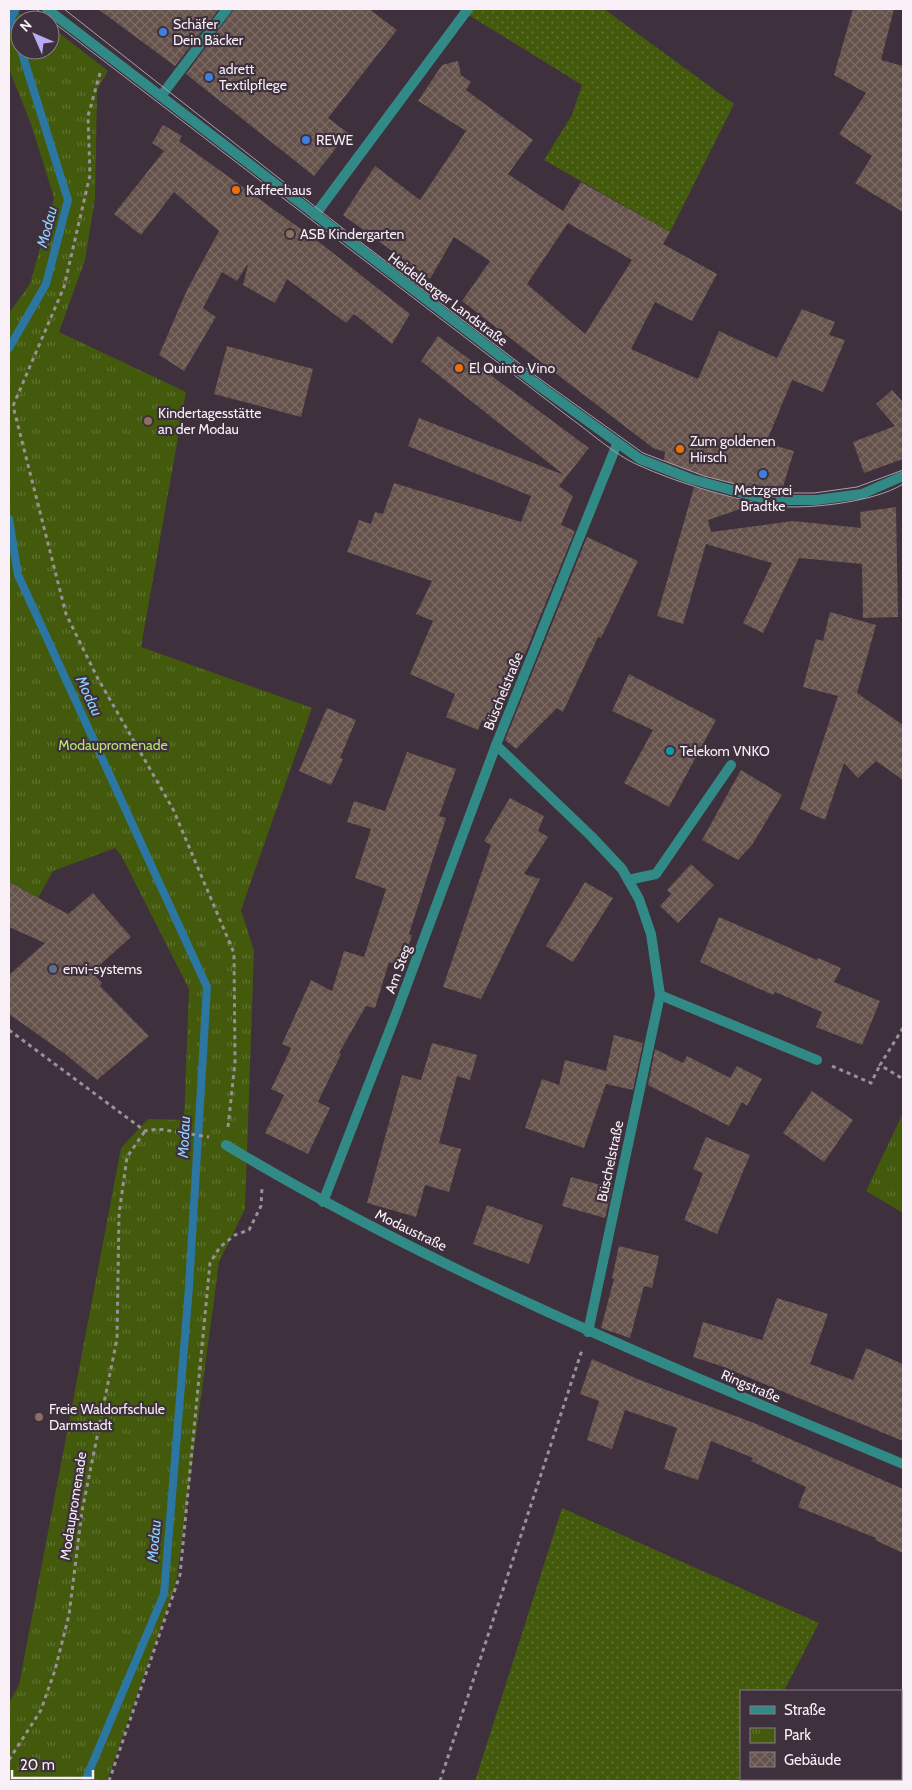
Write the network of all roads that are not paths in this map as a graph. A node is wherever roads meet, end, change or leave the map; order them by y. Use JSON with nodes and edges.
{"nodes":[{"id":1,"x":47,"y":9,"type":"edge"},
{"id":2,"x":227,"y":9,"type":"edge"},
{"id":3,"x":468,"y":9,"type":"edge"},
{"id":4,"x":161,"y":96,"type":"junction"},
{"id":5,"x":315,"y":215,"type":"junction"},
{"id":6,"x":617,"y":444,"type":"junction"},
{"id":7,"x":903,"y":476,"type":"edge"},
{"id":8,"x":496,"y":744,"type":"junction"},
{"id":9,"x":730,"y":765,"type":"dead end"},
{"id":10,"x":628,"y":880,"type":"junction"},
{"id":11,"x":660,"y":995,"type":"junction"},
{"id":12,"x":817,"y":1060,"type":"road end"},
{"id":13,"x":226,"y":1145,"type":"road end"},
{"id":14,"x":323,"y":1202,"type":"junction"},
{"id":15,"x":588,"y":1332,"type":"junction"},
{"id":16,"x":903,"y":1464,"type":"edge"}],
"edges":[{"from":1,"to":4,"type":"street","name":"Heidelberger Landstraße"},
{"from":2,"to":4,"type":"street"},
{"from":3,"to":5,"type":"street"},
{"from":4,"to":5,"type":"street","name":"Heidelberger Landstraße"},
{"from":5,"to":6,"type":"street","name":"Heidelberger Landstraße"},
{"from":6,"to":7,"type":"street","name":"Heidelberger Landstraße"},
{"from":6,"to":8,"type":"street","name":"Büschelstraße"},
{"from":8,"to":10,"type":"street","name":"Büschelstraße"},
{"from":8,"to":14,"type":"street","name":"Am Steg"},
{"from":9,"to":10,"type":"street"},
{"from":10,"to":11,"type":"street","name":"Büschelstraße"},
{"from":11,"to":12,"type":"street"},
{"from":11,"to":15,"type":"street","name":"Büschelstraße"},
{"from":13,"to":14,"type":"street","name":"Modaustraße"},
{"from":14,"to":15,"type":"street","name":"Modaustraße"},
{"from":15,"to":16,"type":"street","name":"Ringstraße"}]}
